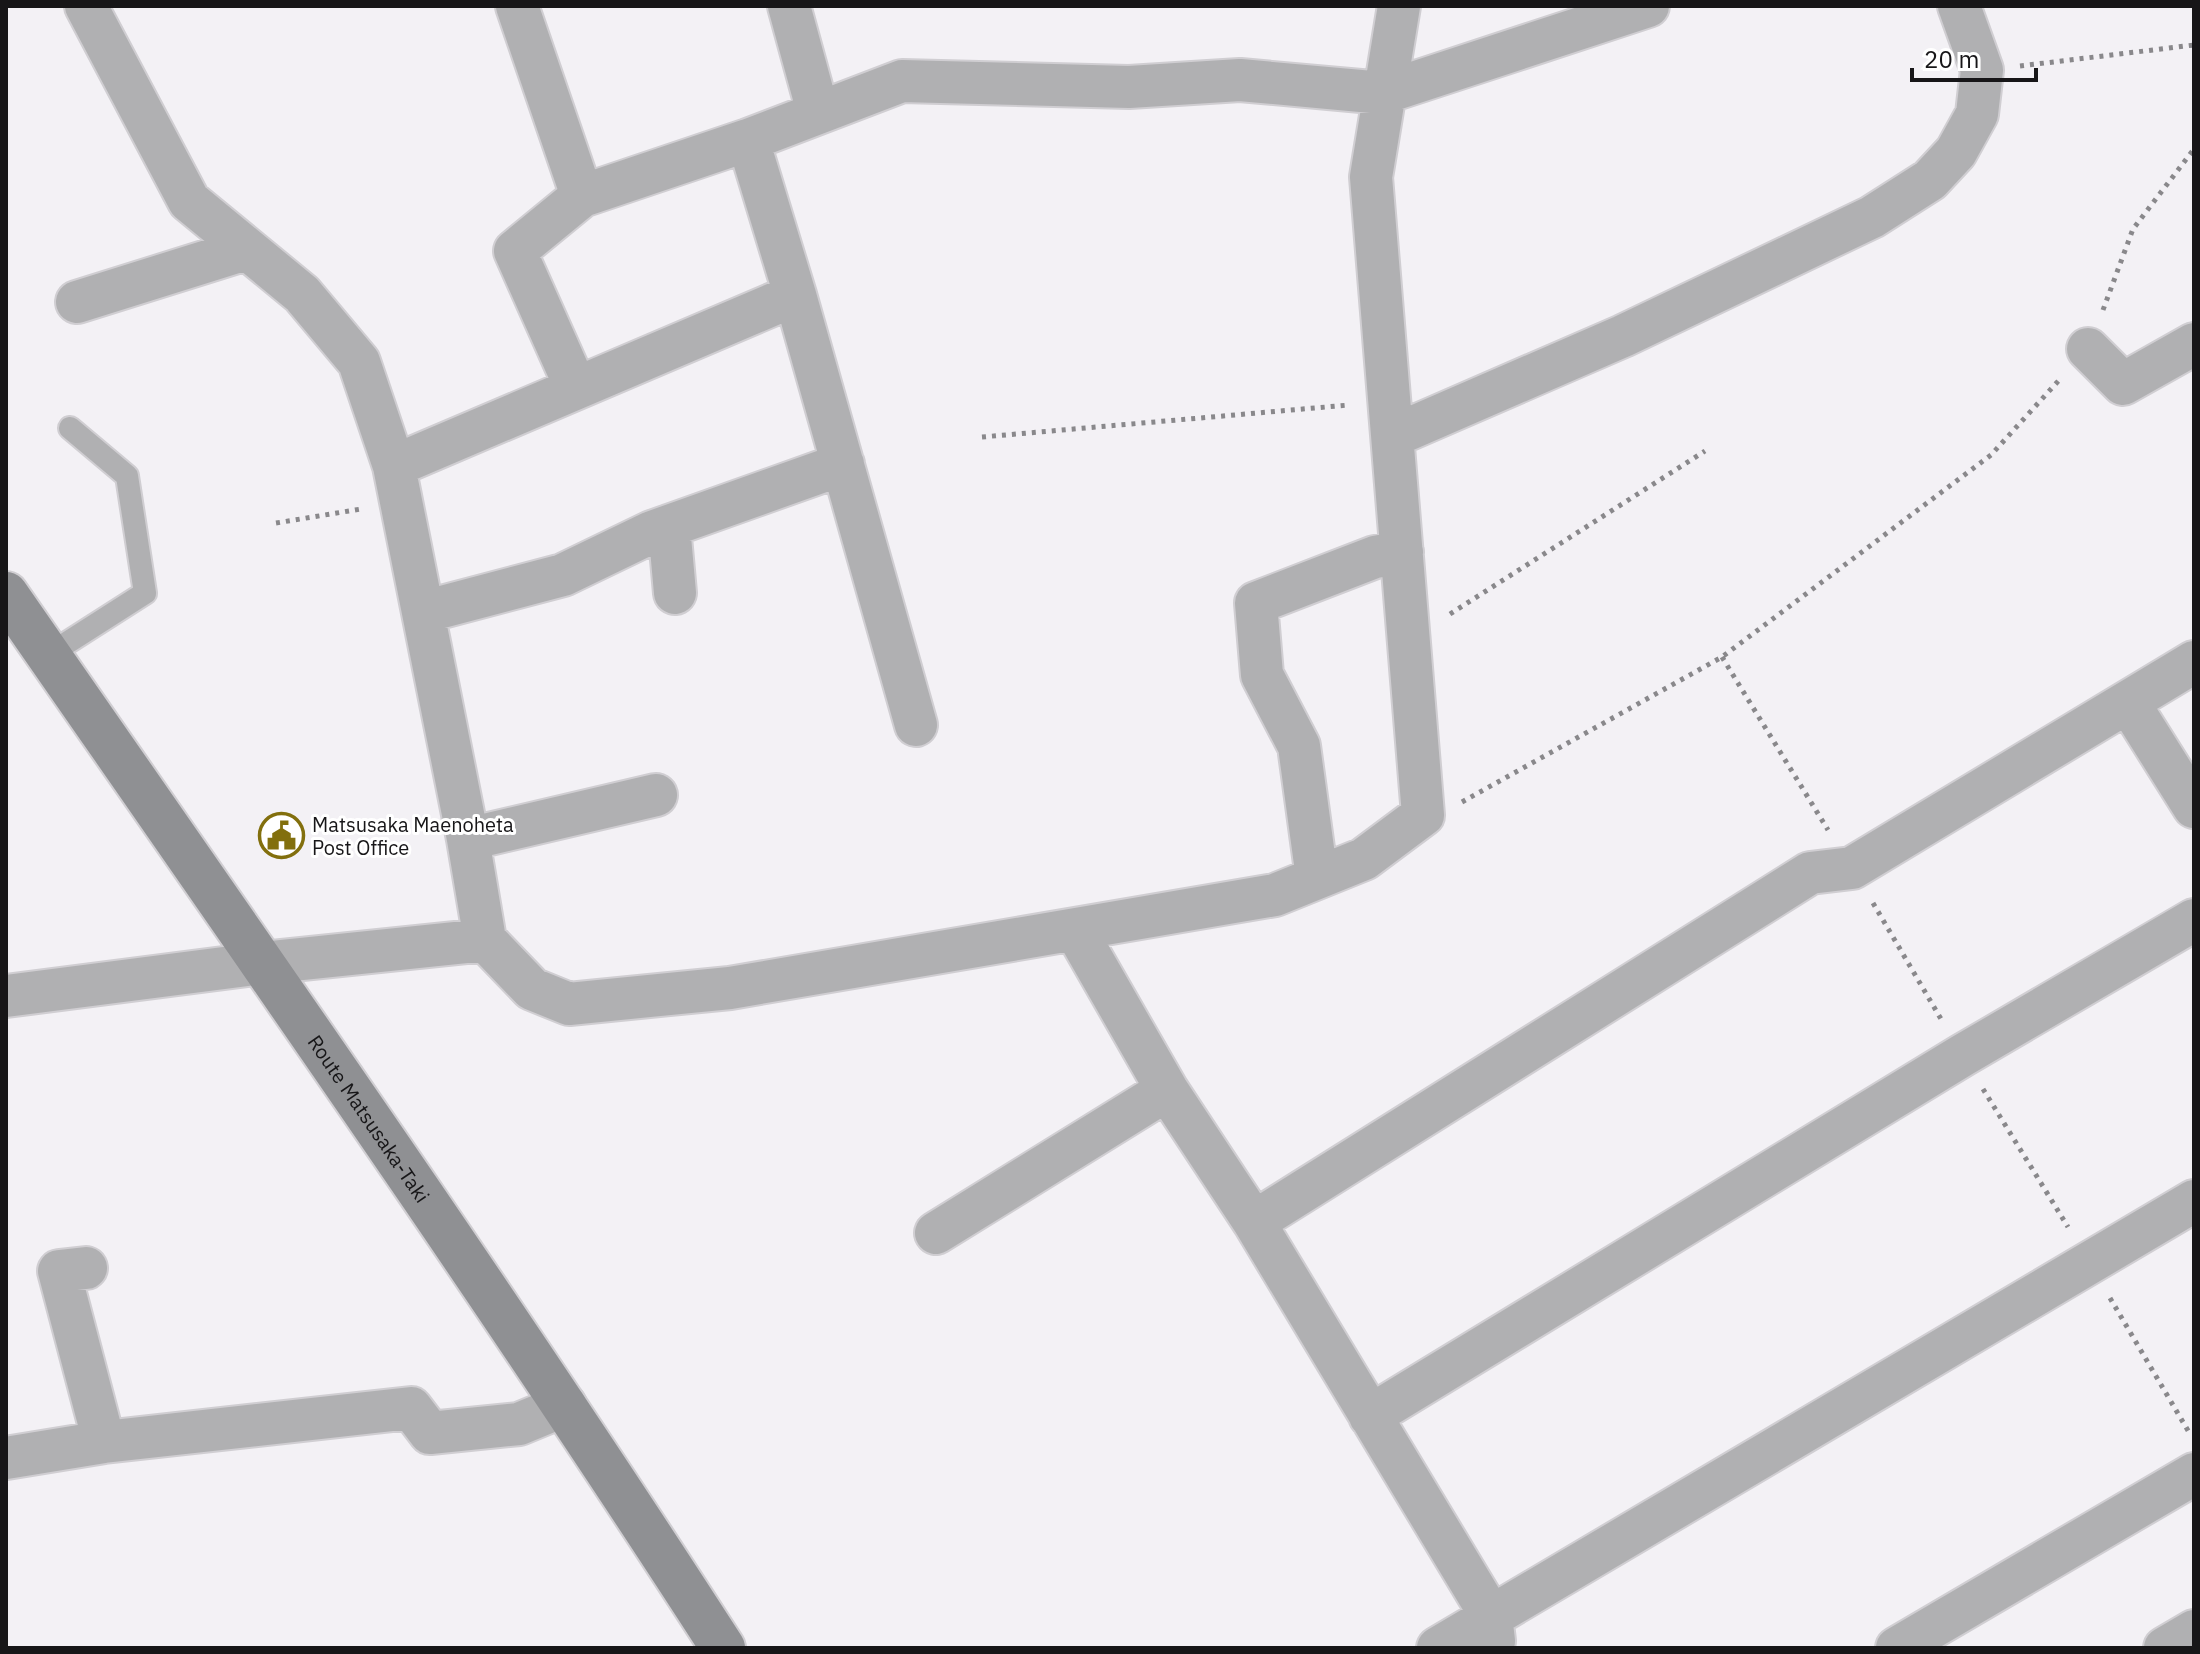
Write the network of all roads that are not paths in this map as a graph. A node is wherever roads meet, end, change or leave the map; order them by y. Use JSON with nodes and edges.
{"nodes":[{"id":1,"x":86,"y":6,"type":"edge"},
{"id":2,"x":517,"y":6,"type":"edge"},
{"id":3,"x":789,"y":6,"type":"edge"},
{"id":4,"x":1399,"y":6,"type":"edge"},
{"id":5,"x":1648,"y":6,"type":"edge"},
{"id":6,"x":1959,"y":6,"type":"edge"},
{"id":7,"x":1383,"y":93,"type":"junction"},
{"id":8,"x":818,"y":112,"type":"junction"},
{"id":9,"x":748,"y":140,"type":"junction"},
{"id":10,"x":582,"y":196,"type":"junction"},
{"id":11,"x":246,"y":249,"type":"junction"},
{"id":12,"x":795,"y":295,"type":"junction"},
{"id":13,"x":77,"y":302,"type":"dead end"},
{"id":14,"x":2194,"y":344,"type":"edge"},
{"id":15,"x":2088,"y":349,"type":"road end"},
{"id":16,"x":576,"y":388,"type":"junction"},
{"id":17,"x":1392,"y":418,"type":"junction"},
{"id":18,"x":70,"y":428,"type":"dead end"},
{"id":19,"x":843,"y":464,"type":"junction"},
{"id":20,"x":398,"y":484,"type":"junction"},
{"id":21,"x":669,"y":526,"type":"junction"},
{"id":22,"x":1402,"y":552,"type":"junction"},
{"id":23,"x":675,"y":593,"type":"dead end"},
{"id":24,"x":6,"y":594,"type":"edge"},
{"id":25,"x":423,"y":612,"type":"junction"},
{"id":26,"x":48,"y":655,"type":"junction"},
{"id":27,"x":2194,"y":662,"type":"edge"},
{"id":28,"x":2128,"y":702,"type":"junction"},
{"id":29,"x":916,"y":725,"type":"dead end"},
{"id":30,"x":656,"y":795,"type":"dead end"},
{"id":31,"x":2194,"y":807,"type":"edge"},
{"id":32,"x":468,"y":839,"type":"junction"},
{"id":33,"x":1317,"y":878,"type":"junction"},
{"id":34,"x":2194,"y":920,"type":"edge"},
{"id":35,"x":1076,"y":931,"type":"junction"},
{"id":36,"x":485,"y":940,"type":"junction"},
{"id":37,"x":263,"y":963,"type":"junction"},
{"id":38,"x":6,"y":996,"type":"edge"},
{"id":39,"x":1167,"y":1090,"type":"junction"},
{"id":40,"x":2194,"y":1201,"type":"edge"},
{"id":41,"x":1254,"y":1222,"type":"junction"},
{"id":42,"x":936,"y":1233,"type":"dead end"},
{"id":43,"x":86,"y":1268,"type":"dead end"},
{"id":44,"x":565,"y":1405,"type":"junction"},
{"id":45,"x":1370,"y":1416,"type":"junction"},
{"id":46,"x":104,"y":1442,"type":"junction"},
{"id":47,"x":6,"y":1458,"type":"edge"},
{"id":48,"x":2194,"y":1474,"type":"edge"},
{"id":49,"x":2194,"y":1631,"type":"edge"},
{"id":50,"x":1493,"y":1632,"type":"edge"},
{"id":51,"x":723,"y":1648,"type":"edge"},
{"id":52,"x":1438,"y":1648,"type":"edge"},
{"id":53,"x":1897,"y":1648,"type":"edge"},
{"id":54,"x":2165,"y":1648,"type":"edge"}],
"edges":[{"from":1,"to":11,"type":"street"},
{"from":2,"to":10,"type":"street"},
{"from":3,"to":8,"type":"street"},
{"from":4,"to":7,"type":"street"},
{"from":5,"to":7,"type":"street"},
{"from":6,"to":17,"type":"street"},
{"from":7,"to":8,"type":"street"},
{"from":7,"to":17,"type":"street"},
{"from":8,"to":9,"type":"street"},
{"from":9,"to":10,"type":"street"},
{"from":9,"to":12,"type":"street"},
{"from":10,"to":16,"type":"street"},
{"from":11,"to":13,"type":"street"},
{"from":11,"to":20,"type":"street"},
{"from":12,"to":16,"type":"street"},
{"from":12,"to":19,"type":"street"},
{"from":14,"to":15,"type":"street"},
{"from":16,"to":20,"type":"street"},
{"from":17,"to":22,"type":"street"},
{"from":18,"to":26,"type":"lane"},
{"from":19,"to":21,"type":"street"},
{"from":19,"to":29,"type":"street"},
{"from":20,"to":25,"type":"street"},
{"from":21,"to":23,"type":"street"},
{"from":21,"to":25,"type":"street"},
{"from":22,"to":33,"type":"street"},
{"from":22,"to":33,"type":"street"},
{"from":24,"to":26,"type":"main road","name":"Route Matsusaka-Taki"},
{"from":25,"to":32,"type":"street"},
{"from":26,"to":37,"type":"main road","name":"Route Matsusaka-Taki"},
{"from":27,"to":28,"type":"street"},
{"from":28,"to":31,"type":"street"},
{"from":28,"to":41,"type":"street"},
{"from":30,"to":32,"type":"street"},
{"from":32,"to":36,"type":"street"},
{"from":33,"to":35,"type":"street"},
{"from":34,"to":45,"type":"street"},
{"from":35,"to":36,"type":"street"},
{"from":35,"to":39,"type":"street"},
{"from":36,"to":37,"type":"street"},
{"from":37,"to":38,"type":"street"},
{"from":37,"to":44,"type":"main road","name":"Route Matsusaka-Taki"},
{"from":39,"to":41,"type":"street"},
{"from":39,"to":42,"type":"street"},
{"from":40,"to":50,"type":"street"},
{"from":41,"to":45,"type":"street"},
{"from":43,"to":46,"type":"street"},
{"from":44,"to":46,"type":"street"},
{"from":44,"to":51,"type":"main road","name":"Route Matsusaka-Taki"},
{"from":45,"to":50,"type":"street"},
{"from":46,"to":47,"type":"street"},
{"from":48,"to":53,"type":"street"},
{"from":49,"to":54,"type":"street"},
{"from":50,"to":52,"type":"street"}]}
